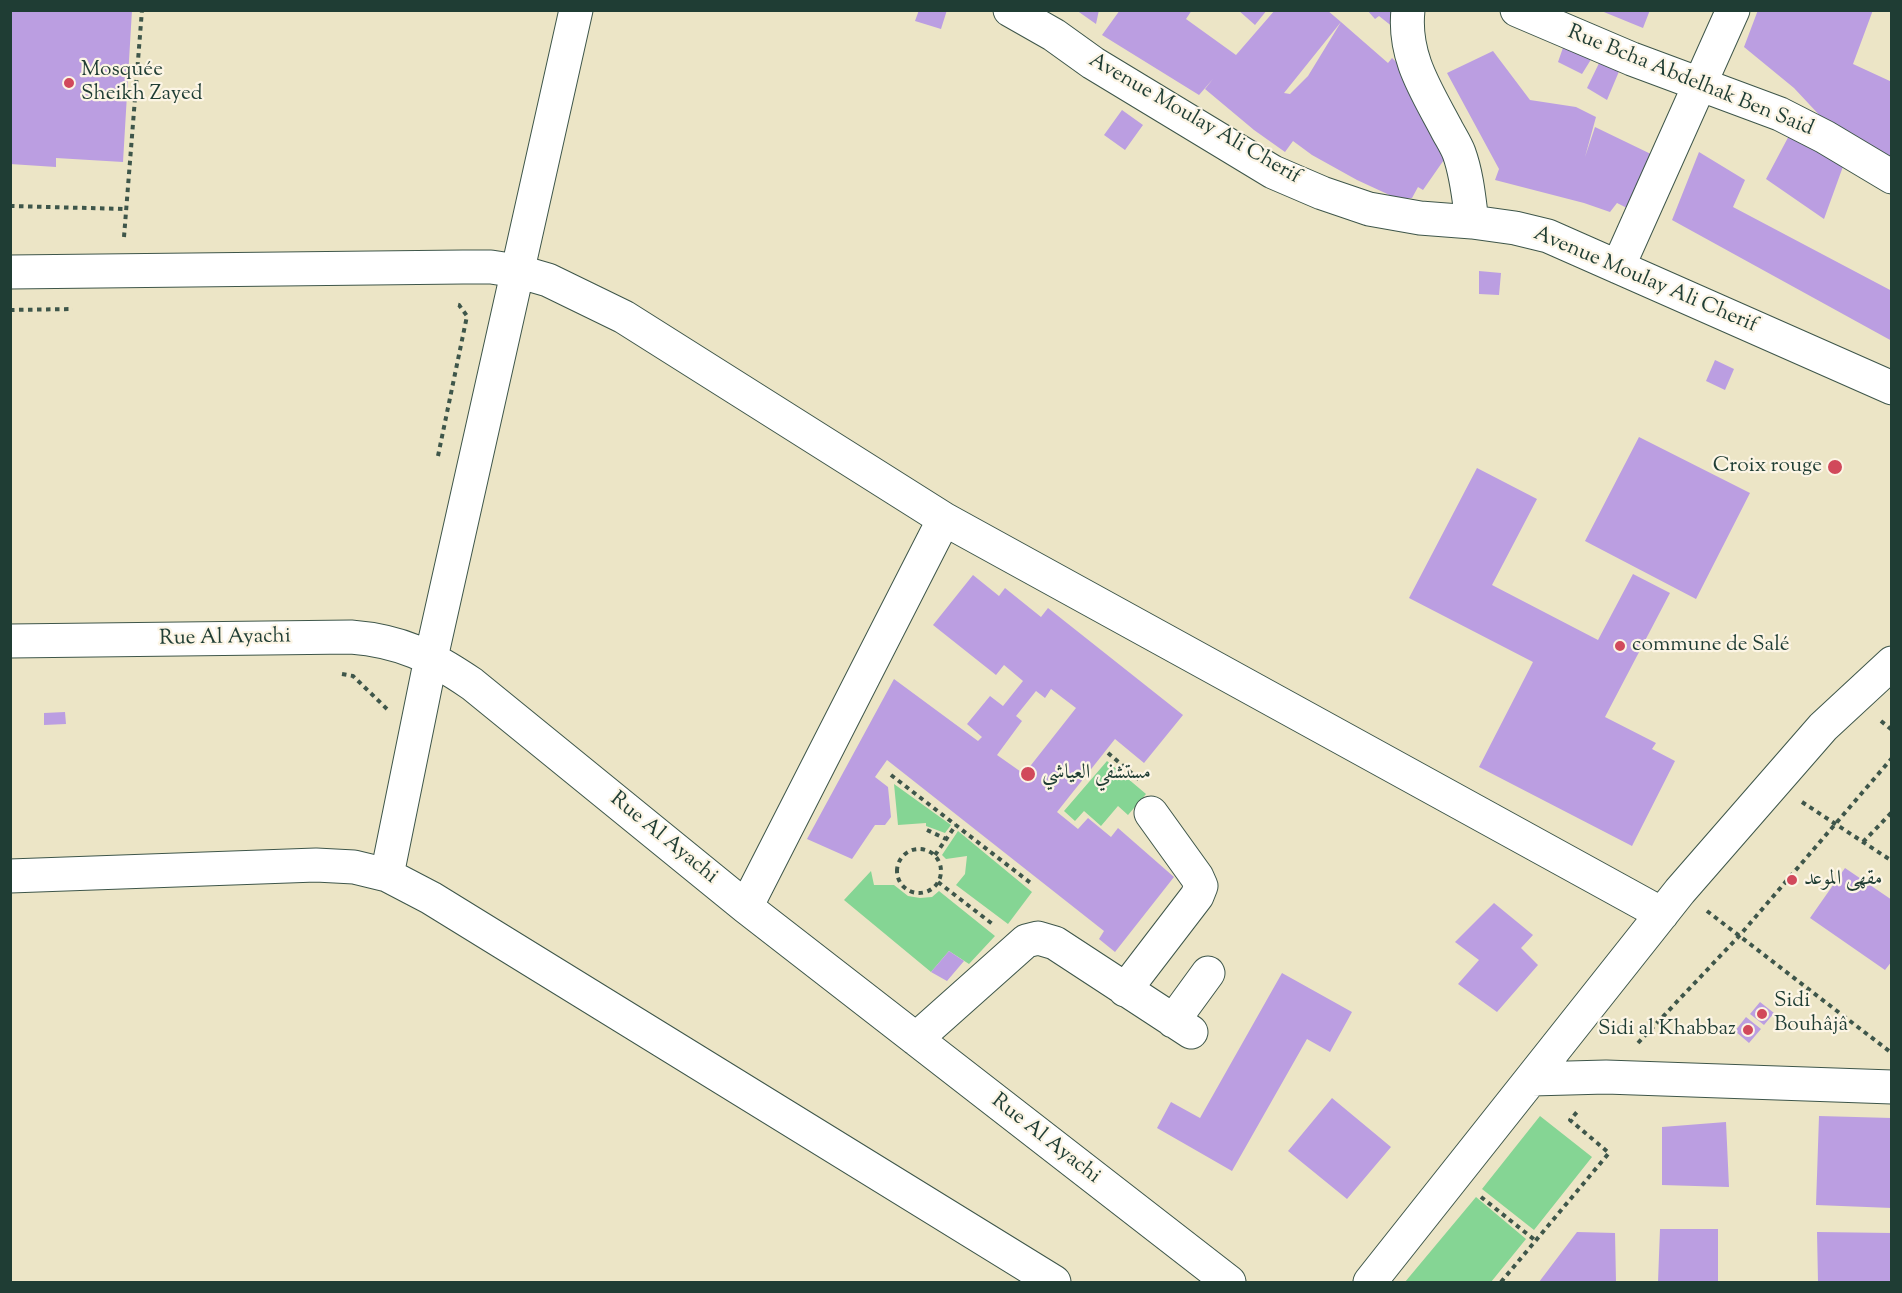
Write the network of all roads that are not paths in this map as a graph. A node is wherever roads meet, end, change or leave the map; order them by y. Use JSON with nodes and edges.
{"nodes":[{"id":1,"x":576,"y":10,"type":"edge"},
{"id":2,"x":1010,"y":10,"type":"edge"},
{"id":3,"x":1408,"y":10,"type":"edge"},
{"id":4,"x":1517,"y":10,"type":"edge"},
{"id":5,"x":1732,"y":10,"type":"edge"},
{"id":6,"x":1700,"y":83,"type":"junction"},
{"id":7,"x":1892,"y":177,"type":"edge"},
{"id":8,"x":1472,"y":222,"type":"junction"},
{"id":9,"x":1618,"y":267,"type":"junction"},
{"id":10,"x":517,"y":271,"type":"junction"},
{"id":11,"x":10,"y":272,"type":"edge"},
{"id":12,"x":1892,"y":388,"type":"edge"},
{"id":13,"x":944,"y":519,"type":"junction"},
{"id":14,"x":10,"y":641,"type":"edge"},
{"id":15,"x":432,"y":658,"type":"junction"},
{"id":16,"x":1892,"y":663,"type":"edge"},
{"id":17,"x":1151,"y":813,"type":"dead end"},
{"id":18,"x":10,"y":876,"type":"edge"},
{"id":19,"x":387,"y":876,"type":"junction"},
{"id":20,"x":1671,"y":902,"type":"junction"},
{"id":21,"x":746,"y":907,"type":"junction"},
{"id":22,"x":1208,"y":973,"type":"dead end"},
{"id":23,"x":1125,"y":990,"type":"junction"},
{"id":24,"x":916,"y":1039,"type":"junction"},
{"id":25,"x":1532,"y":1079,"type":"junction"},
{"id":26,"x":1892,"y":1087,"type":"edge"},
{"id":27,"x":1054,"y":1282,"type":"edge"},
{"id":28,"x":1228,"y":1282,"type":"edge"},
{"id":29,"x":1370,"y":1282,"type":"edge"}],
"edges":[{"from":1,"to":10,"type":"street"},
{"from":2,"to":8,"type":"street","name":"Avenue Moulay Ali Cherif"},
{"from":3,"to":8,"type":"street"},
{"from":4,"to":6,"type":"street","name":"Rue Bcha Abdelhak Ben Said"},
{"from":5,"to":6,"type":"street"},
{"from":6,"to":7,"type":"street","name":"Rue Bcha Abdelhak Ben Said"},
{"from":6,"to":9,"type":"street"},
{"from":8,"to":9,"type":"street","name":"Avenue Moulay Ali Cherif"},
{"from":9,"to":12,"type":"street","name":"Avenue Moulay Ali Cherif"},
{"from":10,"to":11,"type":"street"},
{"from":10,"to":13,"type":"street"},
{"from":10,"to":15,"type":"street"},
{"from":13,"to":20,"type":"street"},
{"from":13,"to":21,"type":"street"},
{"from":14,"to":15,"type":"street","name":"Rue Al Ayachi"},
{"from":15,"to":19,"type":"street"},
{"from":15,"to":21,"type":"street","name":"Rue Al Ayachi"},
{"from":16,"to":20,"type":"street"},
{"from":17,"to":23,"type":"street"},
{"from":18,"to":19,"type":"street"},
{"from":19,"to":27,"type":"street"},
{"from":20,"to":25,"type":"street"},
{"from":21,"to":24,"type":"street","name":"Rue Al Ayachi"},
{"from":22,"to":23,"type":"street"},
{"from":23,"to":24,"type":"street"},
{"from":24,"to":28,"type":"street","name":"Rue Al Ayachi"},
{"from":25,"to":26,"type":"street"},
{"from":25,"to":29,"type":"street"}]}
